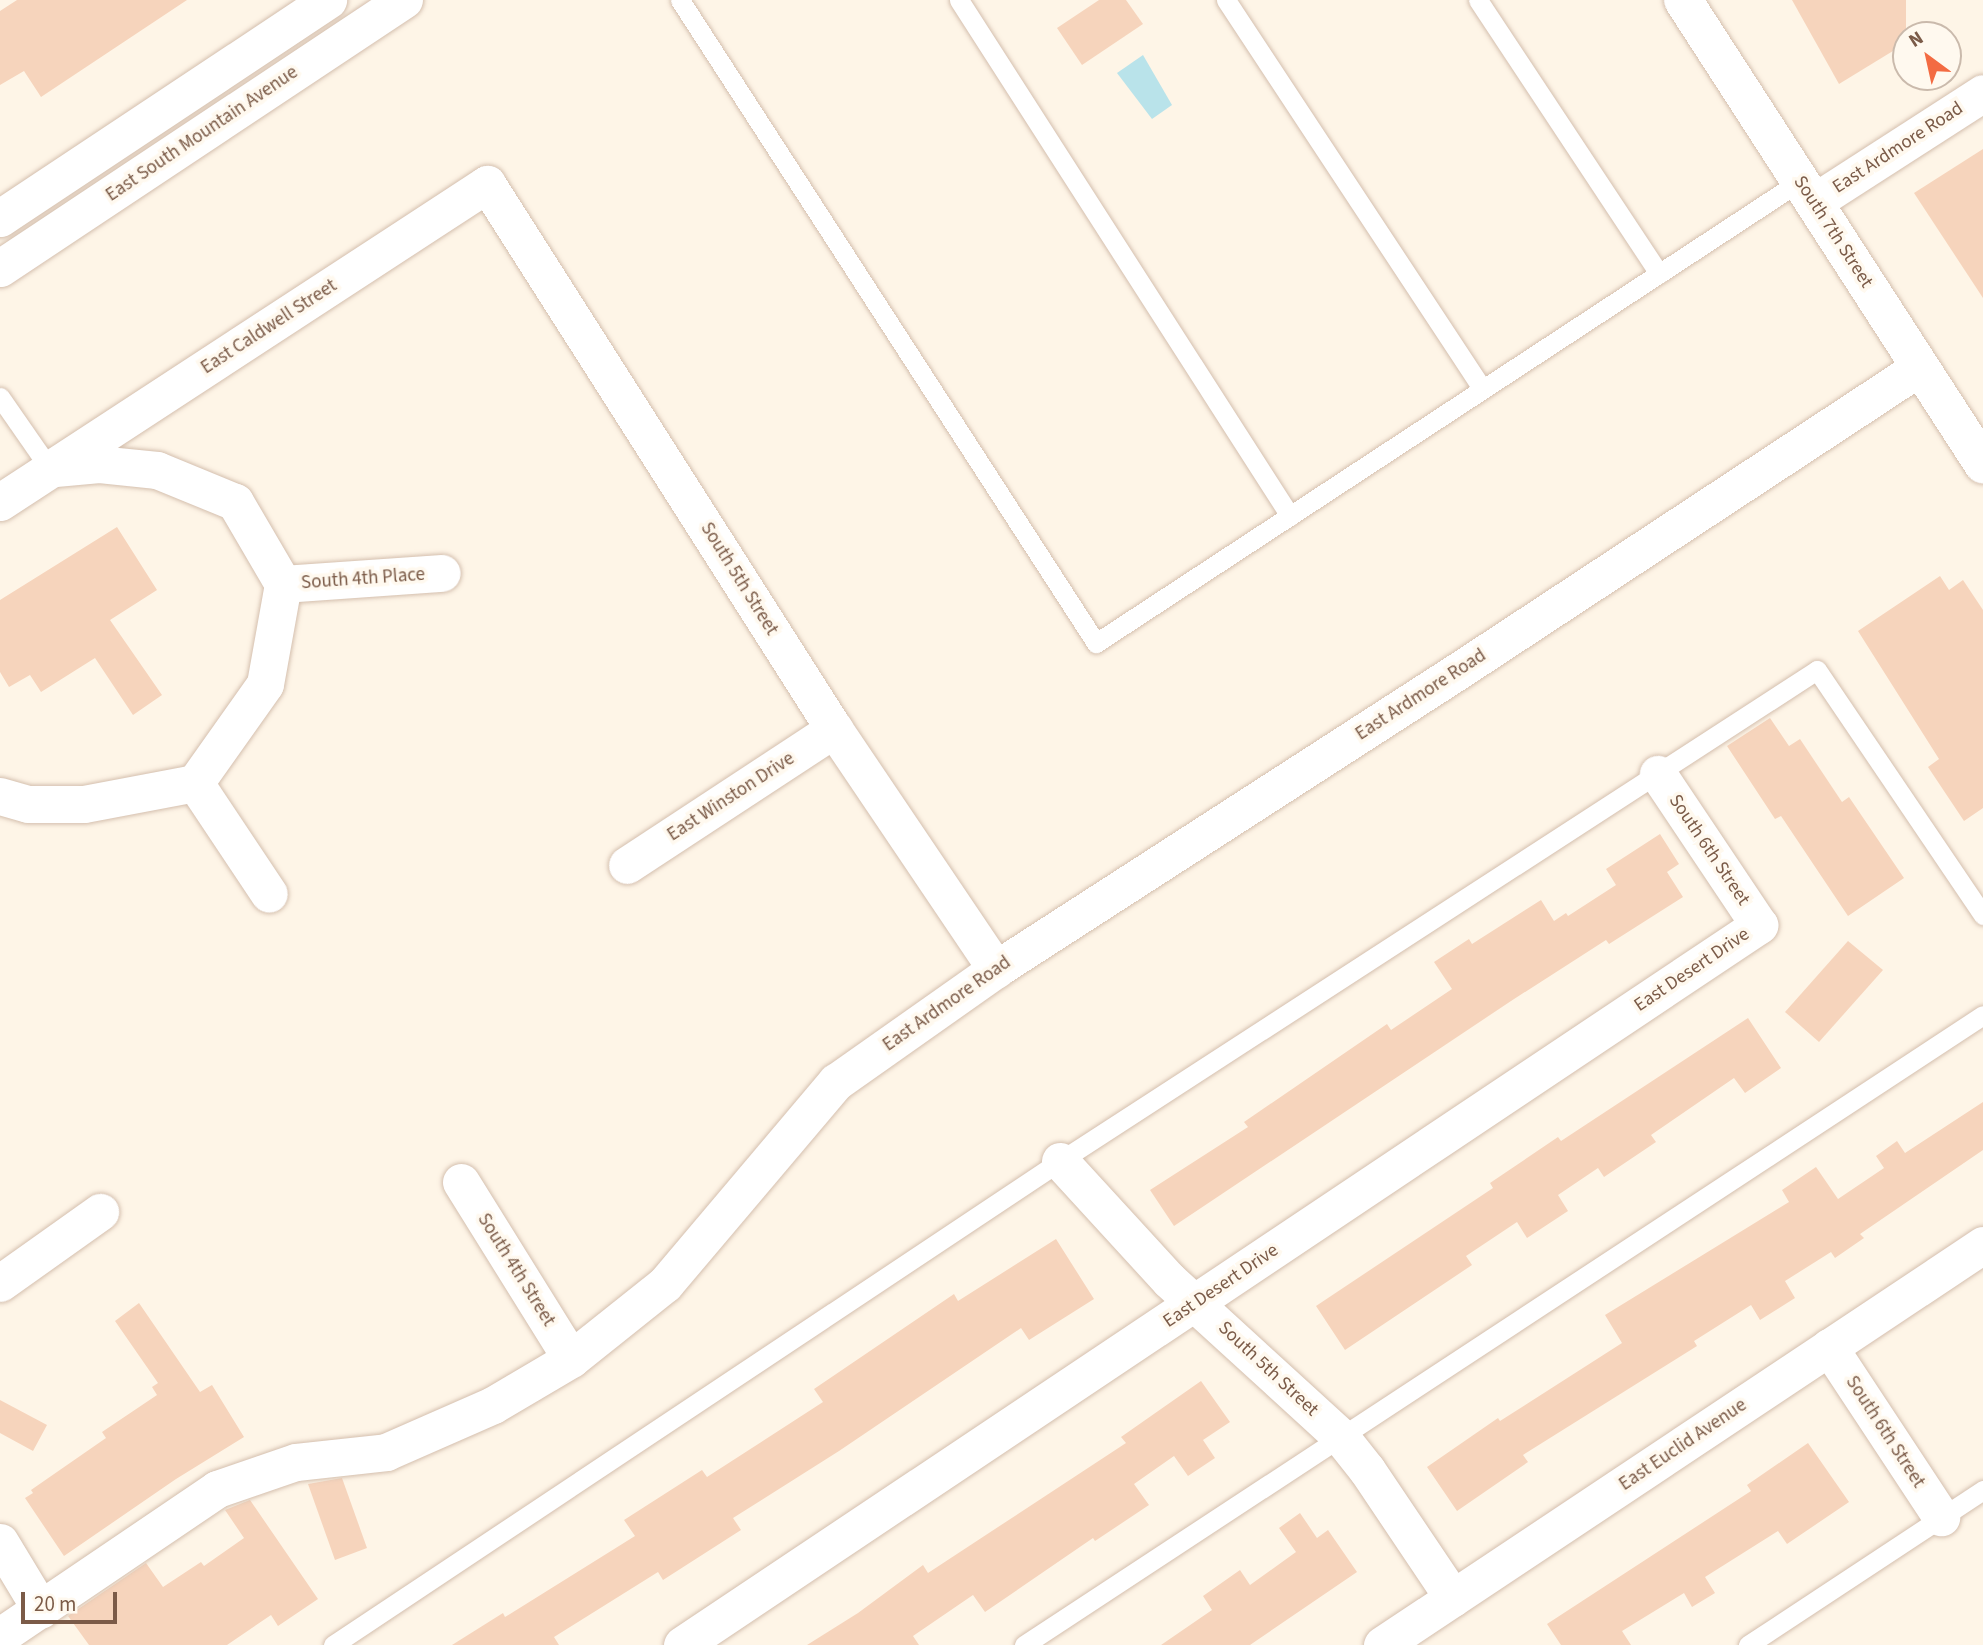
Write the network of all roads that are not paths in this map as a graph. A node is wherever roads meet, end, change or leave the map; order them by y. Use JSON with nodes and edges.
{"nodes":[{"id":1,"x":328,"y":0,"type":"edge"},
{"id":2,"x":404,"y":0,"type":"edge"},
{"id":3,"x":680,"y":0,"type":"edge"},
{"id":4,"x":959,"y":0,"type":"edge"},
{"id":5,"x":1226,"y":0,"type":"edge"},
{"id":6,"x":1478,"y":0,"type":"edge"},
{"id":7,"x":1683,"y":0,"type":"edge"},
{"id":8,"x":1983,"y":93,"type":"edge"},
{"id":9,"x":487,"y":184,"type":"joint"},
{"id":10,"x":1807,"y":192,"type":"junction"},
{"id":11,"x":0,"y":218,"type":"edge"},
{"id":12,"x":0,"y":268,"type":"edge"},
{"id":13,"x":1659,"y":273,"type":"junction"},
{"id":14,"x":1920,"y":367,"type":"junction"},
{"id":15,"x":1482,"y":388,"type":"junction"},
{"id":16,"x":0,"y":397,"type":"edge"},
{"id":17,"x":1983,"y":464,"type":"edge"},
{"id":18,"x":50,"y":469,"type":"junction"},
{"id":19,"x":0,"y":502,"type":"edge"},
{"id":20,"x":1290,"y":516,"type":"junction"},
{"id":21,"x":442,"y":573,"type":"dead end"},
{"id":22,"x":283,"y":584,"type":"junction"},
{"id":23,"x":834,"y":729,"type":"junction"},
{"id":24,"x":1658,"y":774,"type":"junction"},
{"id":25,"x":195,"y":783,"type":"junction"},
{"id":26,"x":0,"y":796,"type":"edge"},
{"id":27,"x":627,"y":865,"type":"dead end"},
{"id":28,"x":269,"y":894,"type":"dead end"},
{"id":29,"x":1983,"y":915,"type":"edge"},
{"id":30,"x":1759,"y":925,"type":"joint"},
{"id":31,"x":996,"y":969,"type":"junction"},
{"id":32,"x":1983,"y":1015,"type":"edge"},
{"id":33,"x":1060,"y":1161,"type":"junction"},
{"id":34,"x":461,"y":1182,"type":"dead end"},
{"id":35,"x":100,"y":1212,"type":"dead end"},
{"id":36,"x":1983,"y":1245,"type":"edge"},
{"id":37,"x":0,"y":1283,"type":"edge"},
{"id":38,"x":1196,"y":1303,"type":"junction"},
{"id":39,"x":1829,"y":1347,"type":"junction"},
{"id":40,"x":571,"y":1359,"type":"junction"},
{"id":41,"x":1340,"y":1436,"type":"junction"},
{"id":42,"x":1983,"y":1490,"type":"edge"},
{"id":43,"x":1941,"y":1517,"type":"junction"},
{"id":44,"x":0,"y":1542,"type":"edge"},
{"id":45,"x":1453,"y":1598,"type":"junction"},
{"id":46,"x":41,"y":1610,"type":"junction"},
{"id":47,"x":0,"y":1636,"type":"edge"},
{"id":48,"x":333,"y":1645,"type":"edge"},
{"id":49,"x":682,"y":1645,"type":"edge"},
{"id":50,"x":1024,"y":1645,"type":"edge"},
{"id":51,"x":1382,"y":1645,"type":"edge"},
{"id":52,"x":1748,"y":1645,"type":"edge"}],
"edges":[{"from":1,"to":11,"type":"street"},
{"from":2,"to":12,"type":"street","name":"East South Mountain Avenue"},
{"from":3,"to":20,"type":"lane","name":"East Ardmore Road"},
{"from":4,"to":20,"type":"lane"},
{"from":5,"to":15,"type":"lane"},
{"from":6,"to":13,"type":"lane"},
{"from":7,"to":10,"type":"main road","name":"South 7th Street"},
{"from":8,"to":10,"type":"street","name":"East Ardmore Road"},
{"from":9,"to":18,"type":"street","name":"East Caldwell Street"},
{"from":9,"to":23,"type":"street","name":"South 5th Street"},
{"from":10,"to":13,"type":"lane","name":"East Ardmore Road"},
{"from":10,"to":14,"type":"main road","name":"South 7th Street"},
{"from":13,"to":15,"type":"lane","name":"East Ardmore Road"},
{"from":14,"to":17,"type":"main road","name":"South 7th Street"},
{"from":14,"to":31,"type":"street","name":"East Ardmore Road"},
{"from":15,"to":20,"type":"lane","name":"East Ardmore Road"},
{"from":16,"to":18,"type":"lane"},
{"from":18,"to":19,"type":"street","name":"East Caldwell Street"},
{"from":18,"to":22,"type":"street","name":"East Caldwell Street"},
{"from":21,"to":22,"type":"street","name":"South 4th Place"},
{"from":22,"to":25,"type":"street"},
{"from":23,"to":27,"type":"street","name":"East Winston Drive"},
{"from":23,"to":31,"type":"street","name":"South 5th Street"},
{"from":24,"to":29,"type":"lane"},
{"from":24,"to":30,"type":"street","name":"South 6th Street"},
{"from":24,"to":33,"type":"lane"},
{"from":25,"to":26,"type":"street"},
{"from":25,"to":28,"type":"street"},
{"from":30,"to":38,"type":"street","name":"East Desert Drive"},
{"from":31,"to":40,"type":"street","name":"East Ardmore Road"},
{"from":32,"to":41,"type":"lane"},
{"from":33,"to":38,"type":"street","name":"South 5th Street"},
{"from":33,"to":48,"type":"lane"},
{"from":34,"to":40,"type":"street","name":"South 4th Street"},
{"from":35,"to":37,"type":"street"},
{"from":36,"to":39,"type":"street","name":"East Euclid Avenue"},
{"from":38,"to":41,"type":"street","name":"South 5th Street"},
{"from":38,"to":49,"type":"street","name":"East Desert Drive"},
{"from":39,"to":43,"type":"street","name":"South 6th Street"},
{"from":39,"to":45,"type":"street","name":"East Euclid Avenue"},
{"from":40,"to":46,"type":"street","name":"East Ardmore Road"},
{"from":41,"to":45,"type":"street","name":"South 5th Street"},
{"from":41,"to":50,"type":"lane"},
{"from":42,"to":43,"type":"lane"},
{"from":43,"to":52,"type":"lane"},
{"from":44,"to":46,"type":"street"},
{"from":45,"to":51,"type":"street","name":"East Euclid Avenue"},
{"from":46,"to":47,"type":"street","name":"East Ardmore Road"}]}
